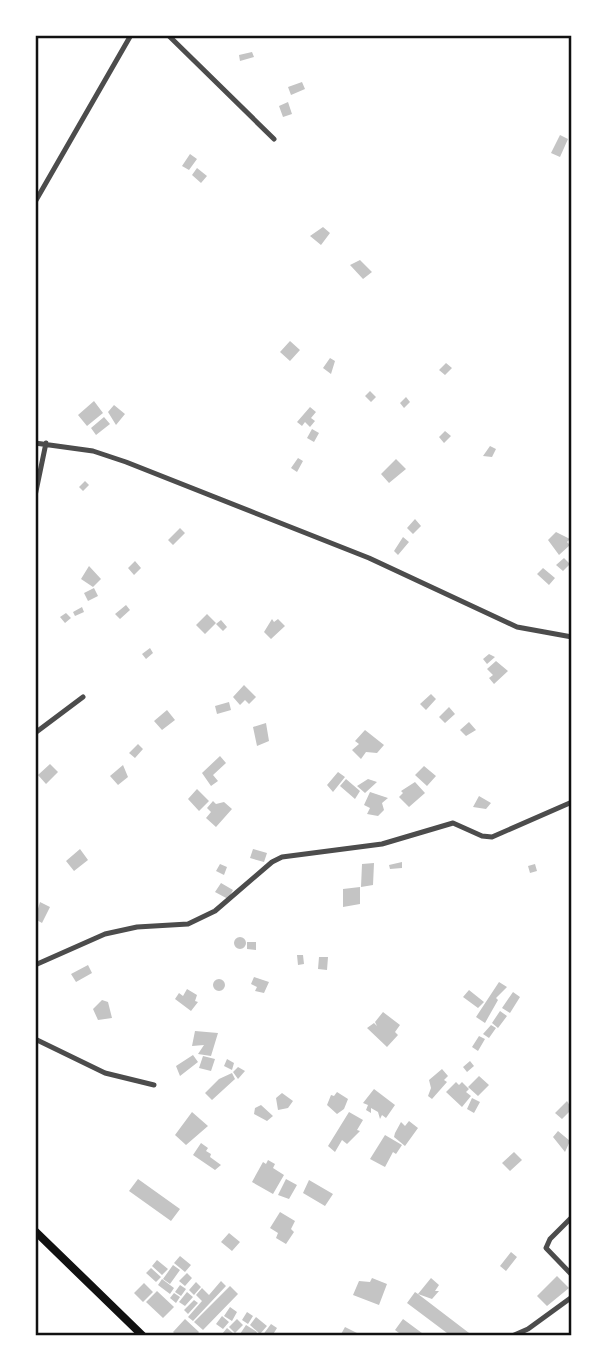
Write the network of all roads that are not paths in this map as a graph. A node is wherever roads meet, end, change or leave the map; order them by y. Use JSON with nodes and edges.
{"nodes":[{"id":1,"x":131,"y":35,"type":"edge"},
{"id":2,"x":168,"y":35,"type":"edge"},
{"id":3,"x":274,"y":139,"type":"dead end"},
{"id":4,"x":35,"y":202,"type":"edge"},
{"id":5,"x":35,"y":443,"type":"edge"},
{"id":6,"x":46,"y":443,"type":"junction"},
{"id":7,"x":35,"y":496,"type":"edge"},
{"id":8,"x":572,"y":638,"type":"edge"},
{"id":9,"x":83,"y":697,"type":"dead end"},
{"id":10,"x":35,"y":733,"type":"edge"},
{"id":11,"x":572,"y":802,"type":"edge"},
{"id":12,"x":35,"y":965,"type":"edge"},
{"id":13,"x":35,"y":1027,"type":"edge"},
{"id":14,"x":35,"y":1039,"type":"edge"},
{"id":15,"x":154,"y":1085,"type":"dead end"},
{"id":16,"x":572,"y":1217,"type":"edge"},
{"id":17,"x":35,"y":1231,"type":"edge"},
{"id":18,"x":572,"y":1275,"type":"edge"},
{"id":19,"x":572,"y":1297,"type":"edge"},
{"id":20,"x":143,"y":1336,"type":"edge"},
{"id":21,"x":512,"y":1336,"type":"edge"}],
"edges":[{"from":1,"to":4,"type":"street"},
{"from":2,"to":3,"type":"street"},
{"from":5,"to":6,"type":"street"},
{"from":6,"to":7,"type":"street"},
{"from":6,"to":8,"type":"street"},
{"from":9,"to":10,"type":"street"},
{"from":11,"to":12,"type":"street"},
{"from":13,"to":14,"type":"street"},
{"from":14,"to":15,"type":"street"},
{"from":16,"to":18,"type":"street"},
{"from":17,"to":20,"type":"main road"},
{"from":19,"to":21,"type":"street"}]}
